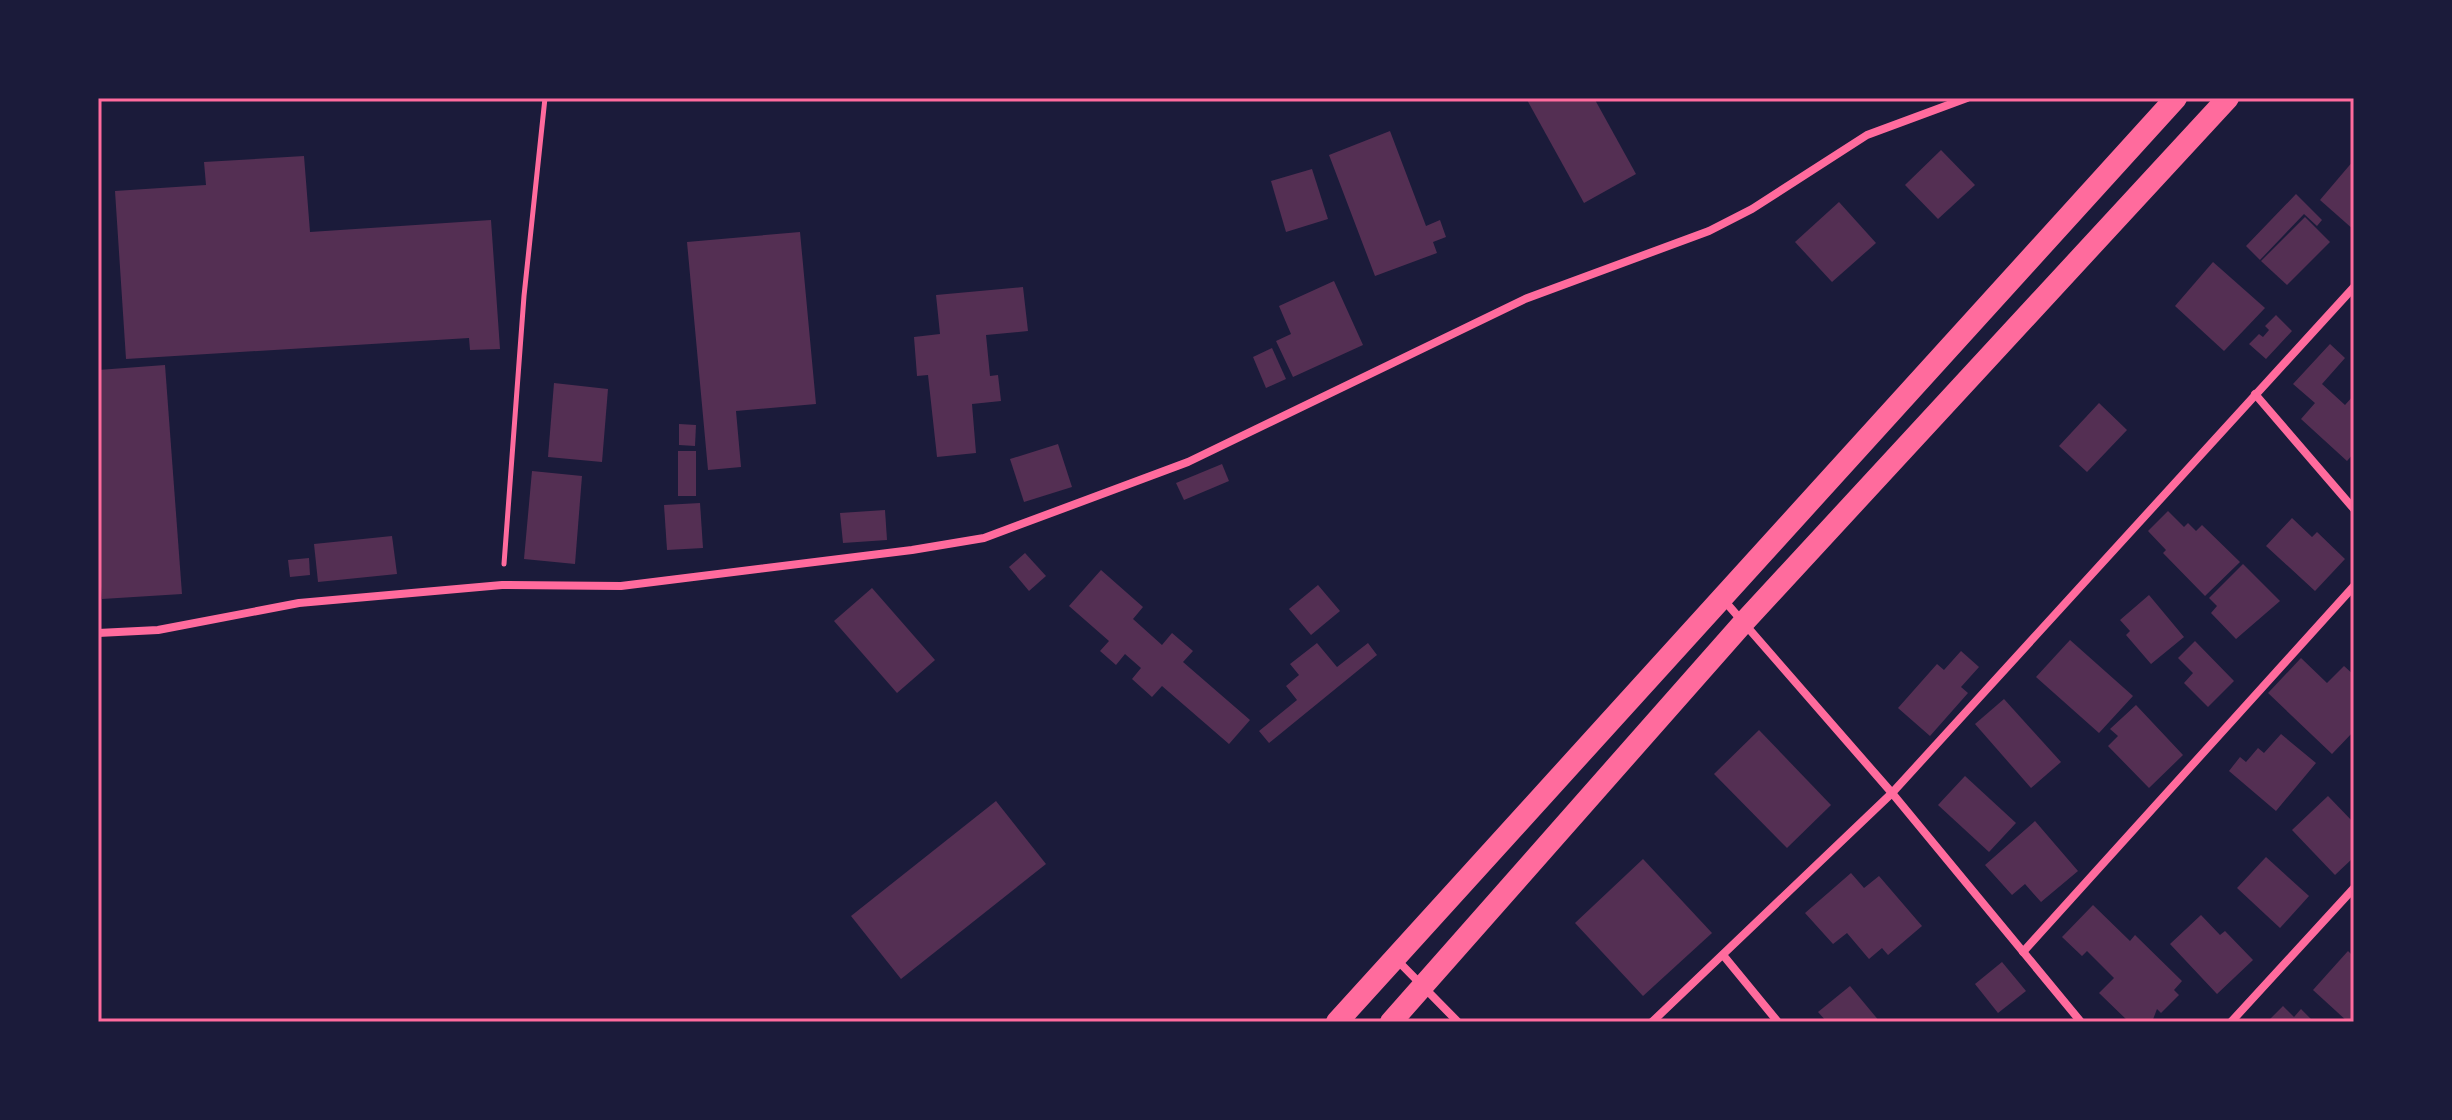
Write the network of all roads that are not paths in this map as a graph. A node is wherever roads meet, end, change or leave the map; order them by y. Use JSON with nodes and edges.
{"nodes":[{"id":1,"x":1967,"y":98,"type":"edge"},
{"id":2,"x":2176,"y":98,"type":"edge"},
{"id":3,"x":2228,"y":98,"type":"edge"},
{"id":4,"x":2354,"y":287,"type":"edge"},
{"id":5,"x":2255,"y":394,"type":"junction"},
{"id":6,"x":2354,"y":509,"type":"edge"},
{"id":7,"x":2354,"y":586,"type":"edge"},
{"id":8,"x":1720,"y":597,"type":"junction"},
{"id":9,"x":1744,"y":622,"type":"junction"},
{"id":10,"x":98,"y":633,"type":"edge"},
{"id":11,"x":1892,"y":793,"type":"junction"},
{"id":12,"x":2354,"y":888,"type":"edge"},
{"id":13,"x":2023,"y":952,"type":"junction"},
{"id":14,"x":1723,"y":955,"type":"junction"},
{"id":15,"x":1395,"y":958,"type":"junction"},
{"id":16,"x":1422,"y":987,"type":"junction"},
{"id":17,"x":1337,"y":1022,"type":"edge"},
{"id":18,"x":1391,"y":1022,"type":"edge"},
{"id":19,"x":1458,"y":1022,"type":"edge"},
{"id":20,"x":1652,"y":1022,"type":"edge"},
{"id":21,"x":1778,"y":1022,"type":"edge"},
{"id":22,"x":2081,"y":1022,"type":"edge"},
{"id":23,"x":2231,"y":1022,"type":"edge"}],
"edges":[{"from":1,"to":10,"type":"street"},
{"from":2,"to":8,"type":"highway"},
{"from":3,"to":9,"type":"highway"},
{"from":4,"to":5,"type":"street"},
{"from":5,"to":6,"type":"street"},
{"from":5,"to":11,"type":"street"},
{"from":7,"to":13,"type":"street"},
{"from":8,"to":9,"type":"street"},
{"from":8,"to":15,"type":"highway"},
{"from":9,"to":11,"type":"street"},
{"from":9,"to":16,"type":"highway"},
{"from":11,"to":13,"type":"street"},
{"from":11,"to":14,"type":"street"},
{"from":12,"to":23,"type":"street"},
{"from":13,"to":22,"type":"street"},
{"from":14,"to":20,"type":"street"},
{"from":14,"to":21,"type":"street"},
{"from":15,"to":16,"type":"street"},
{"from":15,"to":17,"type":"highway"},
{"from":16,"to":18,"type":"highway"},
{"from":16,"to":19,"type":"street"}]}
